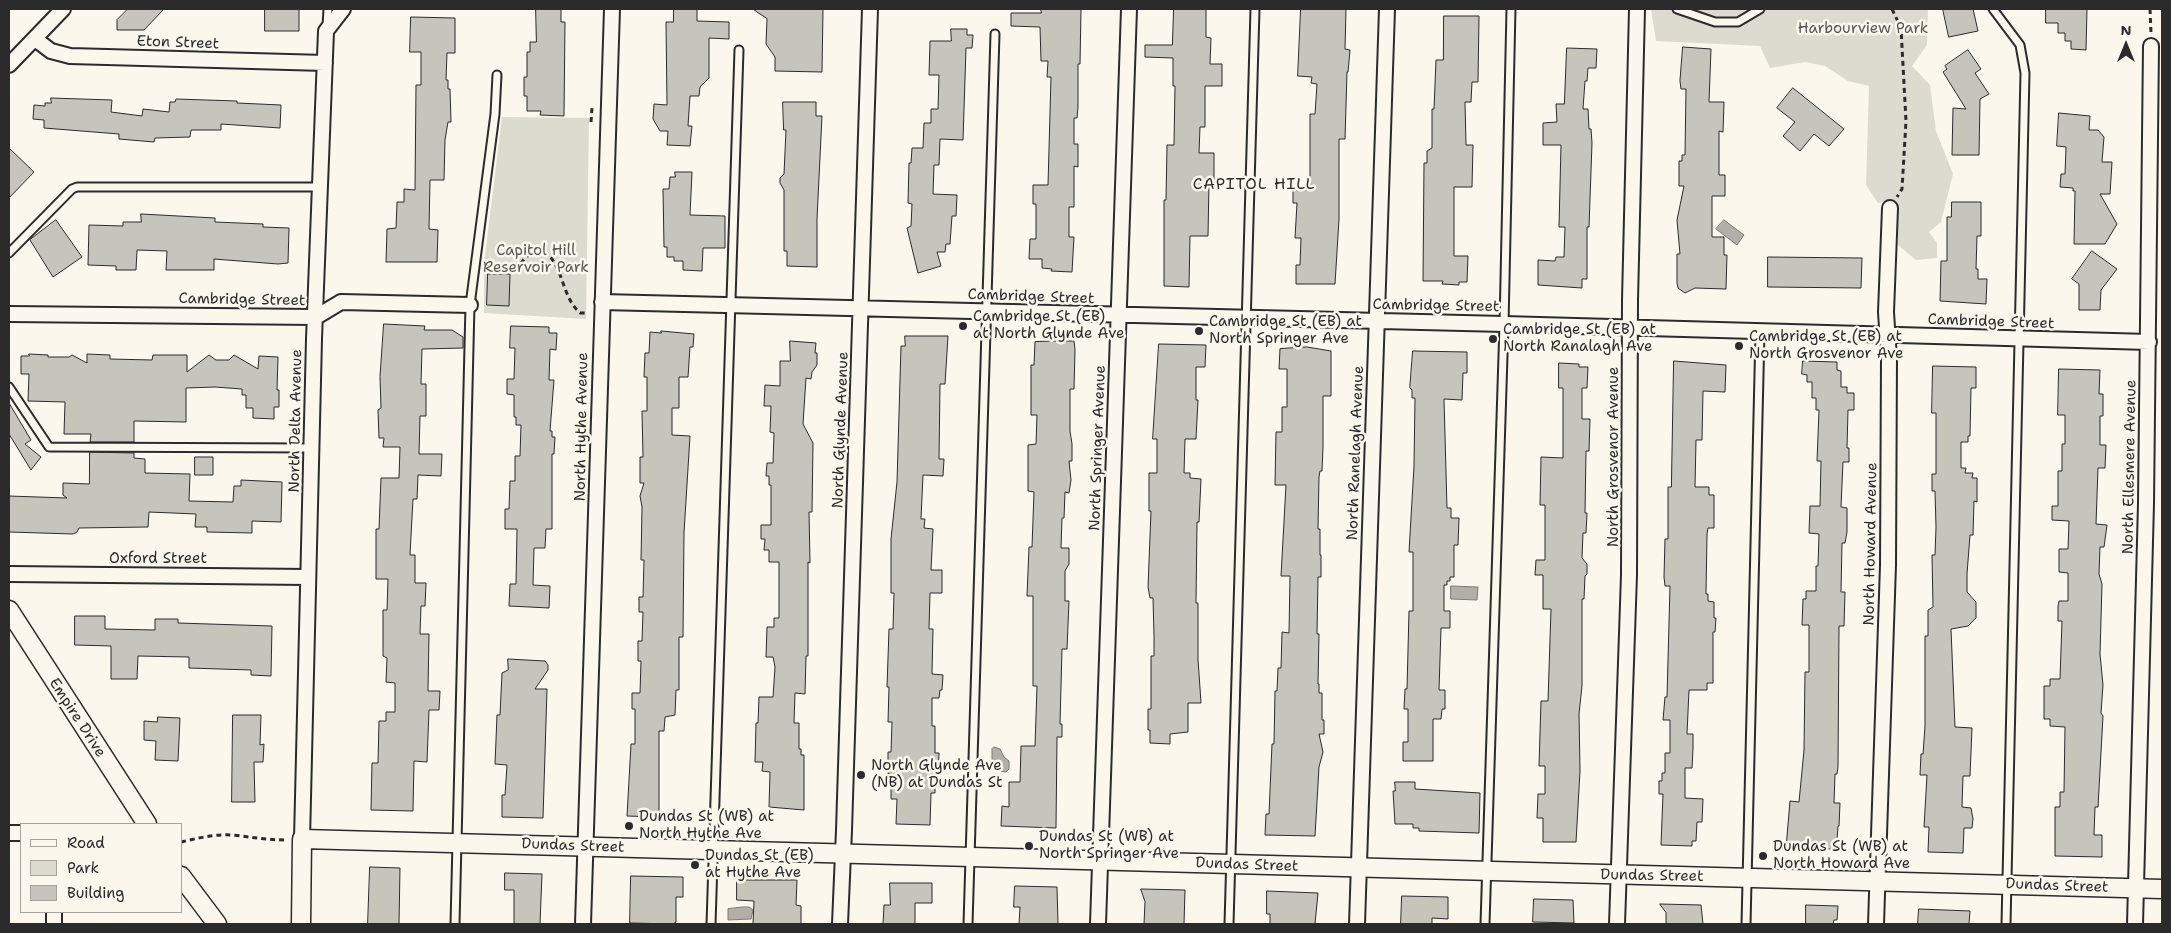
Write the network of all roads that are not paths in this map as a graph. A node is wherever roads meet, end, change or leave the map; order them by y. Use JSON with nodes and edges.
{"nodes":[{"id":1,"x":63,"y":9,"type":"edge"},
{"id":2,"x":328,"y":9,"type":"edge"},
{"id":3,"x":343,"y":9,"type":"edge"},
{"id":4,"x":612,"y":9,"type":"edge"},
{"id":5,"x":870,"y":9,"type":"edge"},
{"id":6,"x":1129,"y":9,"type":"edge"},
{"id":7,"x":1255,"y":9,"type":"edge"},
{"id":8,"x":1387,"y":9,"type":"edge"},
{"id":9,"x":1511,"y":9,"type":"edge"},
{"id":10,"x":1637,"y":9,"type":"edge"},
{"id":11,"x":1677,"y":9,"type":"edge"},
{"id":12,"x":1760,"y":9,"type":"edge"},
{"id":13,"x":1993,"y":9,"type":"edge"},
{"id":14,"x":326,"y":31,"type":"junction"},
{"id":15,"x":995,"y":34,"type":"dead end"},
{"id":16,"x":35,"y":39,"type":"junction"},
{"id":17,"x":2151,"y":46,"type":"road end"},
{"id":18,"x":739,"y":50,"type":"dead end"},
{"id":19,"x":325,"y":63,"type":"junction"},
{"id":20,"x":9,"y":65,"type":"edge"},
{"id":21,"x":497,"y":75,"type":"dead end"},
{"id":22,"x":320,"y":188,"type":"junction"},
{"id":23,"x":1890,"y":208,"type":"road end"},
{"id":24,"x":9,"y":252,"type":"edge"},
{"id":25,"x":602,"y":302,"type":"junction"},
{"id":26,"x":470,"y":305,"type":"junction"},
{"id":27,"x":730,"y":305,"type":"junction"},
{"id":28,"x":861,"y":308,"type":"junction"},
{"id":29,"x":988,"y":312,"type":"junction"},
{"id":30,"x":9,"y":314,"type":"edge"},
{"id":31,"x":1118,"y":315,"type":"junction"},
{"id":32,"x":316,"y":317,"type":"junction"},
{"id":33,"x":1248,"y":319,"type":"junction"},
{"id":34,"x":1377,"y":322,"type":"junction"},
{"id":35,"x":1504,"y":324,"type":"junction"},
{"id":36,"x":1630,"y":328,"type":"junction"},
{"id":37,"x":1760,"y":332,"type":"junction"},
{"id":38,"x":1888,"y":335,"type":"junction"},
{"id":39,"x":2020,"y":339,"type":"junction"},
{"id":40,"x":2148,"y":342,"type":"junction"},
{"id":41,"x":9,"y":387,"type":"edge"},
{"id":42,"x":312,"y":448,"type":"junction"},
{"id":43,"x":9,"y":574,"type":"edge"},
{"id":44,"x":308,"y":577,"type":"junction"},
{"id":45,"x":9,"y":610,"type":"edge"},
{"id":46,"x":146,"y":823,"type":"edge"},
{"id":47,"x":302,"y":839,"type":"junction"},
{"id":48,"x":458,"y":842,"type":"junction"},
{"id":49,"x":585,"y":847,"type":"junction"},
{"id":50,"x":713,"y":849,"type":"junction"},
{"id":51,"x":843,"y":853,"type":"junction"},
{"id":52,"x":970,"y":856,"type":"junction"},
{"id":53,"x":1100,"y":859,"type":"junction"},
{"id":54,"x":1231,"y":865,"type":"junction"},
{"id":55,"x":1358,"y":868,"type":"junction"},
{"id":56,"x":1486,"y":872,"type":"junction"},
{"id":57,"x":1618,"y":875,"type":"junction"},
{"id":58,"x":182,"y":877,"type":"edge"},
{"id":59,"x":1747,"y":878,"type":"junction"},
{"id":60,"x":1878,"y":881,"type":"junction"},
{"id":61,"x":2007,"y":885,"type":"junction"},
{"id":62,"x":2136,"y":889,"type":"junction"},
{"id":63,"x":2162,"y":889,"type":"edge"},
{"id":64,"x":217,"y":924,"type":"edge"},
{"id":65,"x":301,"y":924,"type":"edge"},
{"id":66,"x":455,"y":924,"type":"edge"},
{"id":67,"x":583,"y":924,"type":"edge"},
{"id":68,"x":712,"y":924,"type":"edge"},
{"id":69,"x":840,"y":924,"type":"edge"},
{"id":70,"x":968,"y":924,"type":"edge"},
{"id":71,"x":1098,"y":924,"type":"edge"},
{"id":72,"x":1229,"y":924,"type":"edge"},
{"id":73,"x":1357,"y":924,"type":"edge"},
{"id":74,"x":1485,"y":924,"type":"edge"},
{"id":75,"x":1616,"y":924,"type":"edge"},
{"id":76,"x":1746,"y":924,"type":"edge"},
{"id":77,"x":1876,"y":924,"type":"edge"},
{"id":78,"x":2006,"y":924,"type":"edge"},
{"id":79,"x":2135,"y":924,"type":"edge"}],
"edges":[{"from":1,"to":16,"type":"street"},
{"from":2,"to":14,"type":"lane"},
{"from":3,"to":14,"type":"street"},
{"from":4,"to":25,"type":"street","name":"North Hythe Avenue"},
{"from":5,"to":28,"type":"street","name":"North Glynde Avenue"},
{"from":6,"to":31,"type":"street","name":"North Springer Avenue"},
{"from":7,"to":33,"type":"lane"},
{"from":8,"to":34,"type":"street","name":"North Ranelagh Avenue"},
{"from":9,"to":35,"type":"lane"},
{"from":10,"to":36,"type":"street","name":"North Grosvenor Avenue"},
{"from":11,"to":12,"type":"lane"},
{"from":13,"to":39,"type":"lane"},
{"from":14,"to":19,"type":"street","name":"North Delta Avenue"},
{"from":15,"to":29,"type":"lane"},
{"from":16,"to":19,"type":"street","name":"Eton Street"},
{"from":16,"to":20,"type":"street"},
{"from":17,"to":40,"type":"street","name":"North Ellesmere Avenue"},
{"from":18,"to":27,"type":"lane"},
{"from":19,"to":22,"type":"street","name":"North Delta Avenue"},
{"from":21,"to":26,"type":"lane"},
{"from":22,"to":24,"type":"lane"},
{"from":22,"to":32,"type":"street","name":"North Delta Avenue"},
{"from":23,"to":38,"type":"street","name":"North Howard Avenue"},
{"from":25,"to":27,"type":"street","name":"Cambridge Street"},
{"from":25,"to":49,"type":"street","name":"North Hythe Avenue"},
{"from":26,"to":32,"type":"street","name":"Cambridge Street"},
{"from":26,"to":48,"type":"lane"},
{"from":27,"to":28,"type":"street","name":"Cambridge Street"},
{"from":27,"to":50,"type":"lane"},
{"from":28,"to":29,"type":"street","name":"Cambridge Street"},
{"from":28,"to":51,"type":"street","name":"North Glynde Avenue"},
{"from":29,"to":31,"type":"street","name":"Cambridge Street"},
{"from":29,"to":52,"type":"lane"},
{"from":30,"to":32,"type":"street","name":"Cambridge Street"},
{"from":31,"to":33,"type":"street","name":"Cambridge Street"},
{"from":31,"to":53,"type":"street","name":"North Springer Avenue"},
{"from":32,"to":42,"type":"street","name":"North Delta Avenue"},
{"from":33,"to":34,"type":"street","name":"Cambridge Street"},
{"from":33,"to":54,"type":"lane"},
{"from":34,"to":35,"type":"street","name":"Cambridge Street"},
{"from":34,"to":55,"type":"street","name":"North Ranelagh Avenue"},
{"from":35,"to":36,"type":"street","name":"Cambridge Street"},
{"from":35,"to":56,"type":"lane"},
{"from":36,"to":37,"type":"street","name":"Cambridge Street"},
{"from":36,"to":57,"type":"street","name":"North Grosvenor Avenue"},
{"from":37,"to":38,"type":"street","name":"Cambridge Street"},
{"from":37,"to":59,"type":"lane"},
{"from":38,"to":39,"type":"street","name":"Cambridge Street"},
{"from":38,"to":60,"type":"street","name":"North Howard Avenue"},
{"from":39,"to":40,"type":"street","name":"Cambridge Street"},
{"from":39,"to":61,"type":"lane"},
{"from":40,"to":62,"type":"street","name":"North Ellesmere Avenue"},
{"from":41,"to":42,"type":"lane"},
{"from":42,"to":44,"type":"street","name":"North Delta Avenue"},
{"from":43,"to":44,"type":"street","name":"Oxford Street"},
{"from":44,"to":47,"type":"street","name":"North Delta Avenue"},
{"from":45,"to":46,"type":"street","name":"Empire Drive"},
{"from":47,"to":48,"type":"street","name":"Dundas Street"},
{"from":47,"to":65,"type":"street"},
{"from":48,"to":49,"type":"street","name":"Dundas Street"},
{"from":48,"to":66,"type":"lane"},
{"from":49,"to":50,"type":"street","name":"Dundas Street"},
{"from":49,"to":67,"type":"street","name":"North Hythe Avenue"},
{"from":50,"to":51,"type":"street","name":"Dundas Street"},
{"from":50,"to":68,"type":"lane"},
{"from":51,"to":52,"type":"street","name":"Dundas Street"},
{"from":51,"to":69,"type":"street","name":"North Glynde Avenue"},
{"from":52,"to":53,"type":"street","name":"Dundas Street"},
{"from":52,"to":70,"type":"lane"},
{"from":53,"to":54,"type":"street","name":"Dundas Street"},
{"from":53,"to":71,"type":"street","name":"North Springer Avenue"},
{"from":54,"to":55,"type":"street","name":"Dundas Street"},
{"from":54,"to":72,"type":"lane"},
{"from":55,"to":56,"type":"street","name":"Dundas Street"},
{"from":55,"to":73,"type":"street","name":"North Ranelagh Avenue"},
{"from":56,"to":57,"type":"street","name":"Dundas Street"},
{"from":56,"to":74,"type":"lane"},
{"from":57,"to":59,"type":"street","name":"Dundas Street"},
{"from":57,"to":75,"type":"street","name":"North Grosvenor Avenue"},
{"from":58,"to":64,"type":"street"},
{"from":59,"to":60,"type":"street","name":"Dundas Street"},
{"from":59,"to":76,"type":"lane"},
{"from":60,"to":61,"type":"street","name":"Dundas Street"},
{"from":60,"to":77,"type":"street","name":"North Howard Avenue"},
{"from":61,"to":62,"type":"street","name":"Dundas Street"},
{"from":61,"to":78,"type":"lane"},
{"from":62,"to":63,"type":"street","name":"Dundas Street"},
{"from":62,"to":79,"type":"street","name":"North Ellesmere Avenue"}]}
